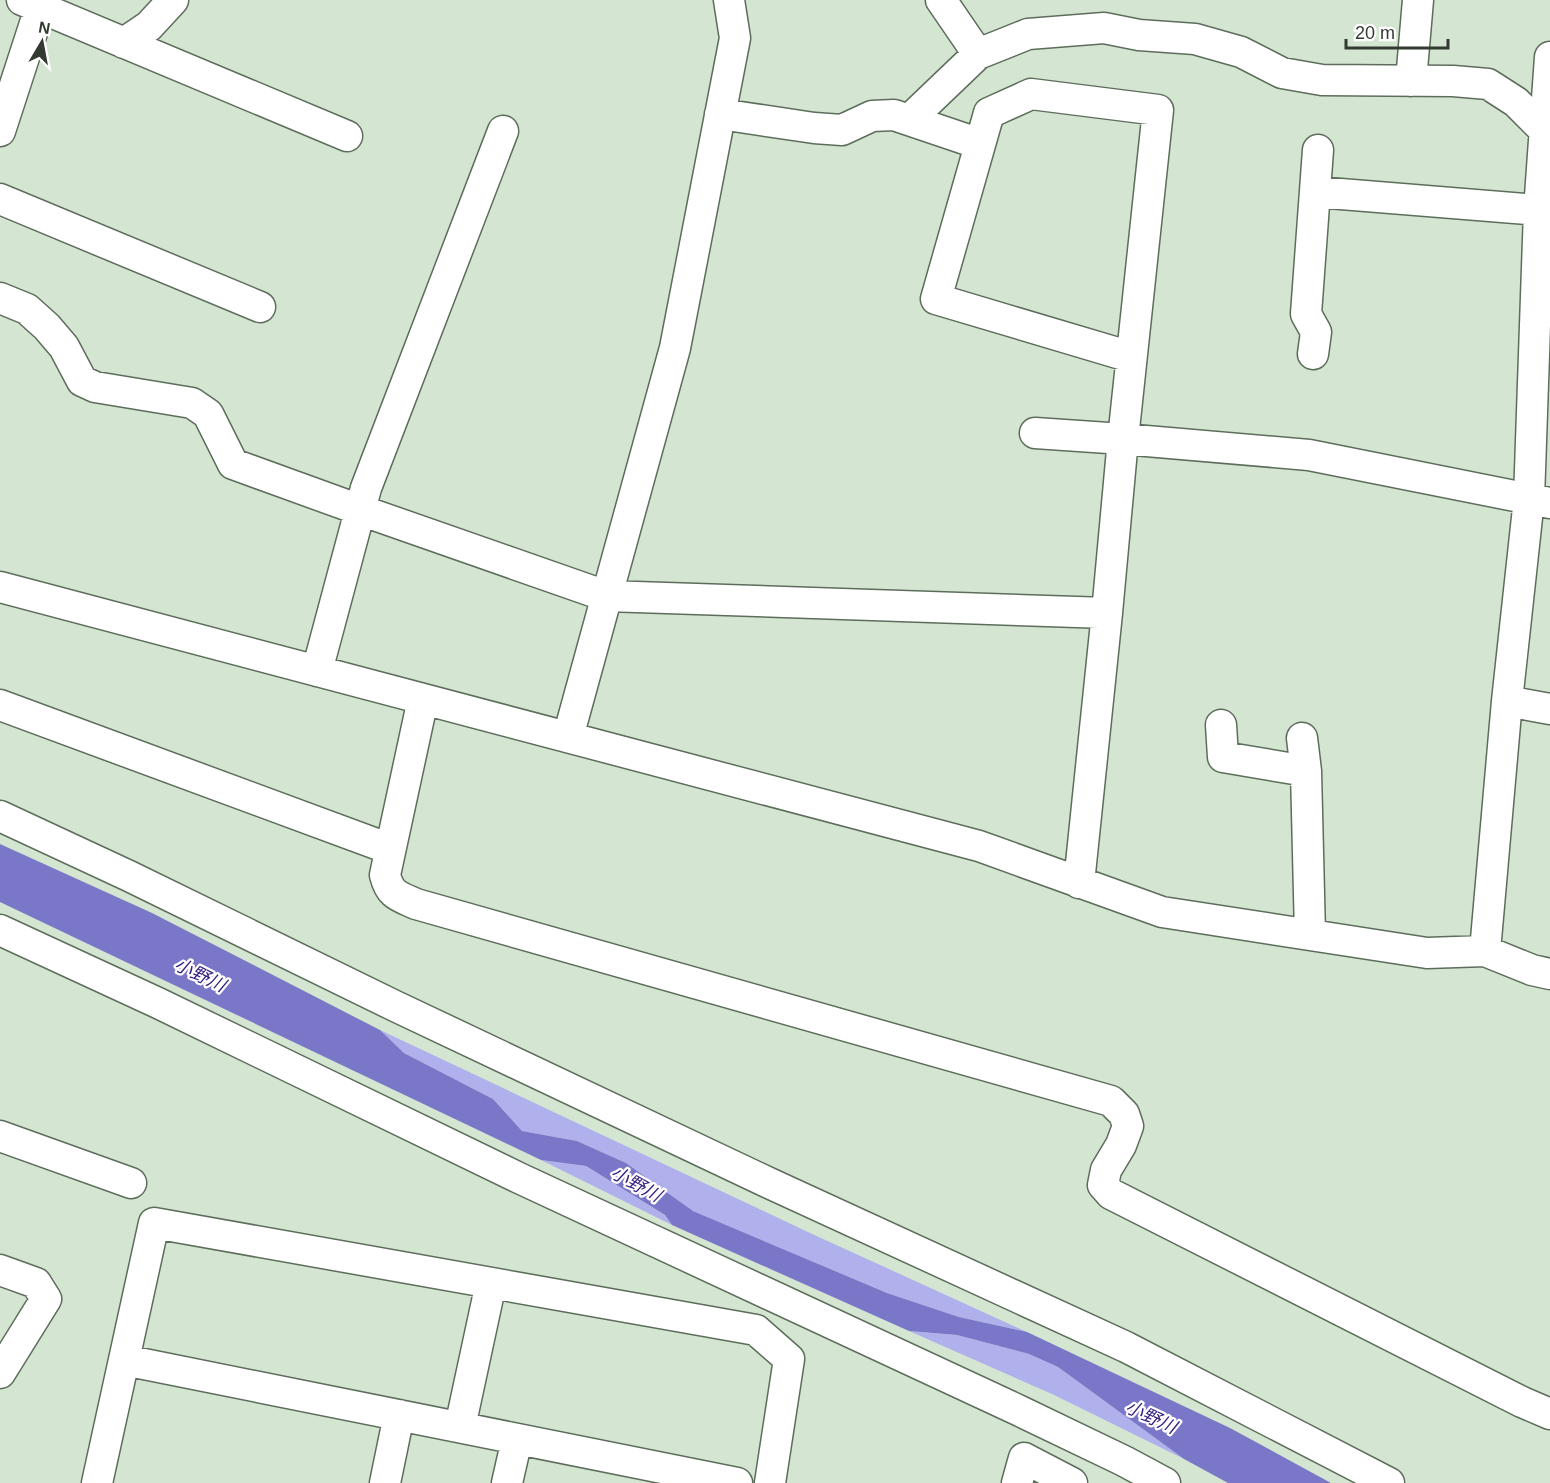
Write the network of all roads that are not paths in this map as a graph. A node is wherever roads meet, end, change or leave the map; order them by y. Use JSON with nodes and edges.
{"nodes":[{"id":1,"x":173,"y":0,"type":"edge"},
{"id":2,"x":729,"y":0,"type":"edge"},
{"id":3,"x":941,"y":0,"type":"edge"},
{"id":4,"x":1418,"y":0,"type":"edge"},
{"id":5,"x":31,"y":4,"type":"edge"},
{"id":6,"x":124,"y":43,"type":"junction"},
{"id":7,"x":978,"y":54,"type":"junction"},
{"id":8,"x":1550,"y":57,"type":"edge"},
{"id":9,"x":1411,"y":81,"type":"junction"},
{"id":10,"x":720,"y":114,"type":"junction"},
{"id":11,"x":909,"y":120,"type":"junction"},
{"id":12,"x":503,"y":130,"type":"dead end"},
{"id":13,"x":1544,"y":130,"type":"junction"},
{"id":14,"x":0,"y":131,"type":"edge"},
{"id":15,"x":347,"y":136,"type":"dead end"},
{"id":16,"x":980,"y":144,"type":"junction"},
{"id":17,"x":1318,"y":150,"type":"dead end"},
{"id":18,"x":1316,"y":192,"type":"junction"},
{"id":19,"x":0,"y":199,"type":"edge"},
{"id":20,"x":1539,"y":210,"type":"junction"},
{"id":21,"x":0,"y":298,"type":"edge"},
{"id":22,"x":260,"y":307,"type":"dead end"},
{"id":23,"x":1313,"y":354,"type":"dead end"},
{"id":24,"x":1131,"y":357,"type":"junction"},
{"id":25,"x":1035,"y":433,"type":"dead end"},
{"id":26,"x":1123,"y":439,"type":"junction"},
{"id":27,"x":1540,"y":501,"type":"edge"},
{"id":28,"x":360,"y":510,"type":"junction"},
{"id":29,"x":0,"y":587,"type":"edge"},
{"id":30,"x":606,"y":596,"type":"junction"},
{"id":31,"x":1107,"y":613,"type":"junction"},
{"id":32,"x":317,"y":671,"type":"junction"},
{"id":33,"x":423,"y":699,"type":"junction"},
{"id":34,"x":1507,"y":701,"type":"junction"},
{"id":35,"x":0,"y":705,"type":"edge"},
{"id":36,"x":1550,"y":709,"type":"edge"},
{"id":37,"x":1221,"y":724,"type":"dead end"},
{"id":38,"x":568,"y":737,"type":"junction"},
{"id":39,"x":1302,"y":738,"type":"dead end"},
{"id":40,"x":1306,"y":771,"type":"junction"},
{"id":41,"x":0,"y":816,"type":"edge"},
{"id":42,"x":390,"y":849,"type":"junction"},
{"id":43,"x":1079,"y":883,"type":"junction"},
{"id":44,"x":0,"y":930,"type":"edge"},
{"id":45,"x":1310,"y":935,"type":"junction"},
{"id":46,"x":1485,"y":951,"type":"junction"},
{"id":47,"x":1550,"y":974,"type":"edge"},
{"id":48,"x":0,"y":1136,"type":"edge"},
{"id":49,"x":131,"y":1183,"type":"dead end"},
{"id":50,"x":0,"y":1270,"type":"edge"},
{"id":51,"x":491,"y":1283,"type":"junction"},
{"id":52,"x":124,"y":1360,"type":"junction"},
{"id":53,"x":0,"y":1372,"type":"edge"},
{"id":54,"x":1550,"y":1414,"type":"edge"},
{"id":55,"x":399,"y":1415,"type":"junction"},
{"id":56,"x":460,"y":1428,"type":"junction"},
{"id":57,"x":517,"y":1438,"type":"junction"},
{"id":58,"x":97,"y":1483,"type":"edge"},
{"id":59,"x":385,"y":1483,"type":"edge"},
{"id":60,"x":507,"y":1483,"type":"edge"},
{"id":61,"x":737,"y":1483,"type":"edge"},
{"id":62,"x":770,"y":1483,"type":"edge"},
{"id":63,"x":1017,"y":1483,"type":"edge"},
{"id":64,"x":1072,"y":1483,"type":"edge"},
{"id":65,"x":1165,"y":1483,"type":"edge"},
{"id":66,"x":1389,"y":1483,"type":"edge"}],
"edges":[{"from":1,"to":6,"type":"street"},
{"from":2,"to":10,"type":"street"},
{"from":3,"to":7,"type":"street"},
{"from":4,"to":9,"type":"street"},
{"from":5,"to":6,"type":"street"},
{"from":5,"to":14,"type":"street"},
{"from":6,"to":15,"type":"street"},
{"from":7,"to":9,"type":"street"},
{"from":7,"to":11,"type":"street"},
{"from":8,"to":13,"type":"street"},
{"from":9,"to":13,"type":"street"},
{"from":10,"to":11,"type":"street"},
{"from":10,"to":30,"type":"street"},
{"from":11,"to":16,"type":"street"},
{"from":12,"to":28,"type":"street"},
{"from":13,"to":20,"type":"street"},
{"from":16,"to":24,"type":"street"},
{"from":16,"to":24,"type":"street"},
{"from":17,"to":18,"type":"street"},
{"from":18,"to":20,"type":"street"},
{"from":18,"to":23,"type":"street"},
{"from":19,"to":22,"type":"street"},
{"from":20,"to":27,"type":"street"},
{"from":21,"to":28,"type":"street"},
{"from":24,"to":26,"type":"street"},
{"from":25,"to":26,"type":"street"},
{"from":26,"to":27,"type":"street"},
{"from":26,"to":31,"type":"street"},
{"from":27,"to":34,"type":"street"},
{"from":28,"to":30,"type":"street"},
{"from":28,"to":32,"type":"street"},
{"from":29,"to":32,"type":"street"},
{"from":30,"to":31,"type":"street"},
{"from":30,"to":38,"type":"street"},
{"from":31,"to":43,"type":"street"},
{"from":32,"to":33,"type":"street"},
{"from":33,"to":38,"type":"street"},
{"from":33,"to":42,"type":"street"},
{"from":34,"to":36,"type":"street"},
{"from":34,"to":46,"type":"street"},
{"from":35,"to":42,"type":"street"},
{"from":37,"to":40,"type":"street"},
{"from":38,"to":43,"type":"street"},
{"from":39,"to":40,"type":"street"},
{"from":40,"to":45,"type":"street"},
{"from":41,"to":66,"type":"street"},
{"from":42,"to":54,"type":"street"},
{"from":43,"to":45,"type":"street"},
{"from":44,"to":65,"type":"street"},
{"from":45,"to":46,"type":"street"},
{"from":46,"to":47,"type":"street"},
{"from":48,"to":49,"type":"street"},
{"from":50,"to":53,"type":"street"},
{"from":51,"to":52,"type":"street"},
{"from":51,"to":56,"type":"street"},
{"from":51,"to":62,"type":"street"},
{"from":52,"to":55,"type":"street"},
{"from":52,"to":58,"type":"street"},
{"from":55,"to":56,"type":"street"},
{"from":55,"to":59,"type":"street"},
{"from":56,"to":57,"type":"street"},
{"from":57,"to":60,"type":"street"},
{"from":57,"to":61,"type":"street"},
{"from":63,"to":64,"type":"street"}]}
